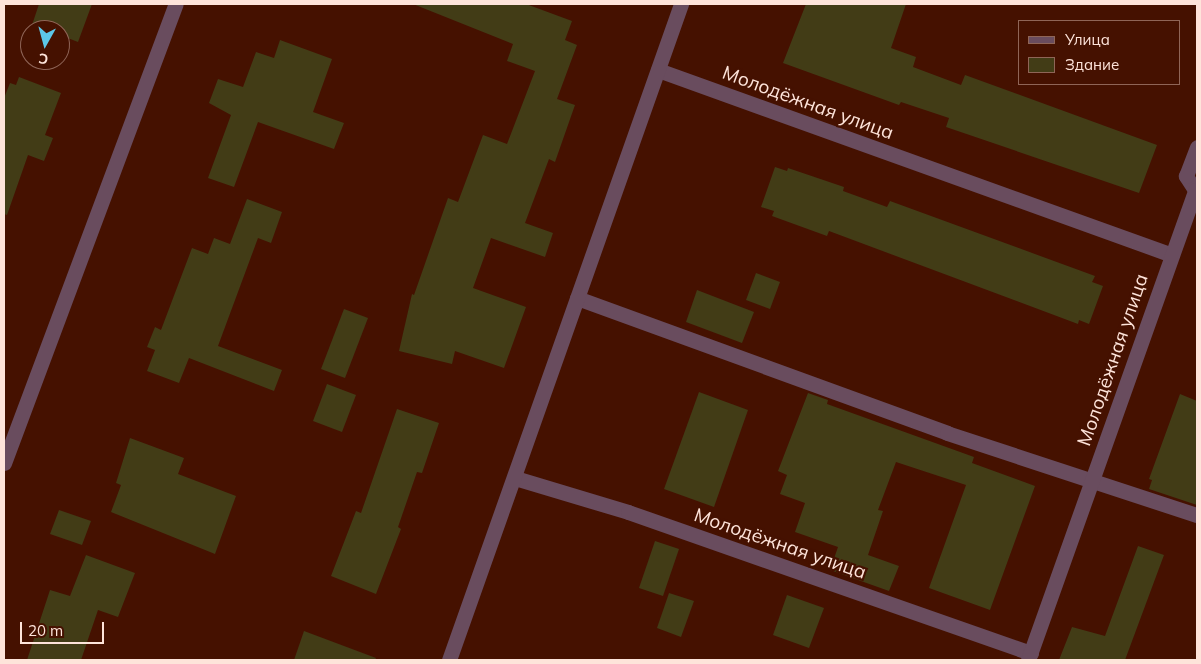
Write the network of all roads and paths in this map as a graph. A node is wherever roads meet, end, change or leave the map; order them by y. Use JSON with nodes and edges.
{"nodes":[{"id":1,"x":176,"y":4,"type":"edge"},
{"id":2,"x":681,"y":4,"type":"edge"},
{"id":3,"x":658,"y":70,"type":"junction"},
{"id":4,"x":1197,"y":147,"type":"edge"},
{"id":5,"x":1172,"y":255,"type":"junction"},
{"id":6,"x":577,"y":298,"type":"junction"},
{"id":7,"x":4,"y":463,"type":"edge"},
{"id":8,"x":515,"y":478,"type":"junction"},
{"id":9,"x":1093,"y":478,"type":"junction"},
{"id":10,"x":1197,"y":516,"type":"edge"},
{"id":11,"x":1029,"y":657,"type":"edge"},
{"id":12,"x":449,"y":660,"type":"edge"}],
"edges":[{"from":1,"to":7,"type":"street"},
{"from":2,"to":3,"type":"street"},
{"from":3,"to":5,"type":"street","name":"Молодёжная улица"},
{"from":3,"to":6,"type":"street"},
{"from":4,"to":5,"type":"street","name":"Молодёжная улица"},
{"from":5,"to":9,"type":"street","name":"Молодёжная улица"},
{"from":6,"to":8,"type":"street"},
{"from":6,"to":9,"type":"street"},
{"from":8,"to":11,"type":"street","name":"Молодёжная улица"},
{"from":8,"to":12,"type":"street"},
{"from":9,"to":10,"type":"street"},
{"from":9,"to":11,"type":"street","name":"Молодёжная улица"}]}
